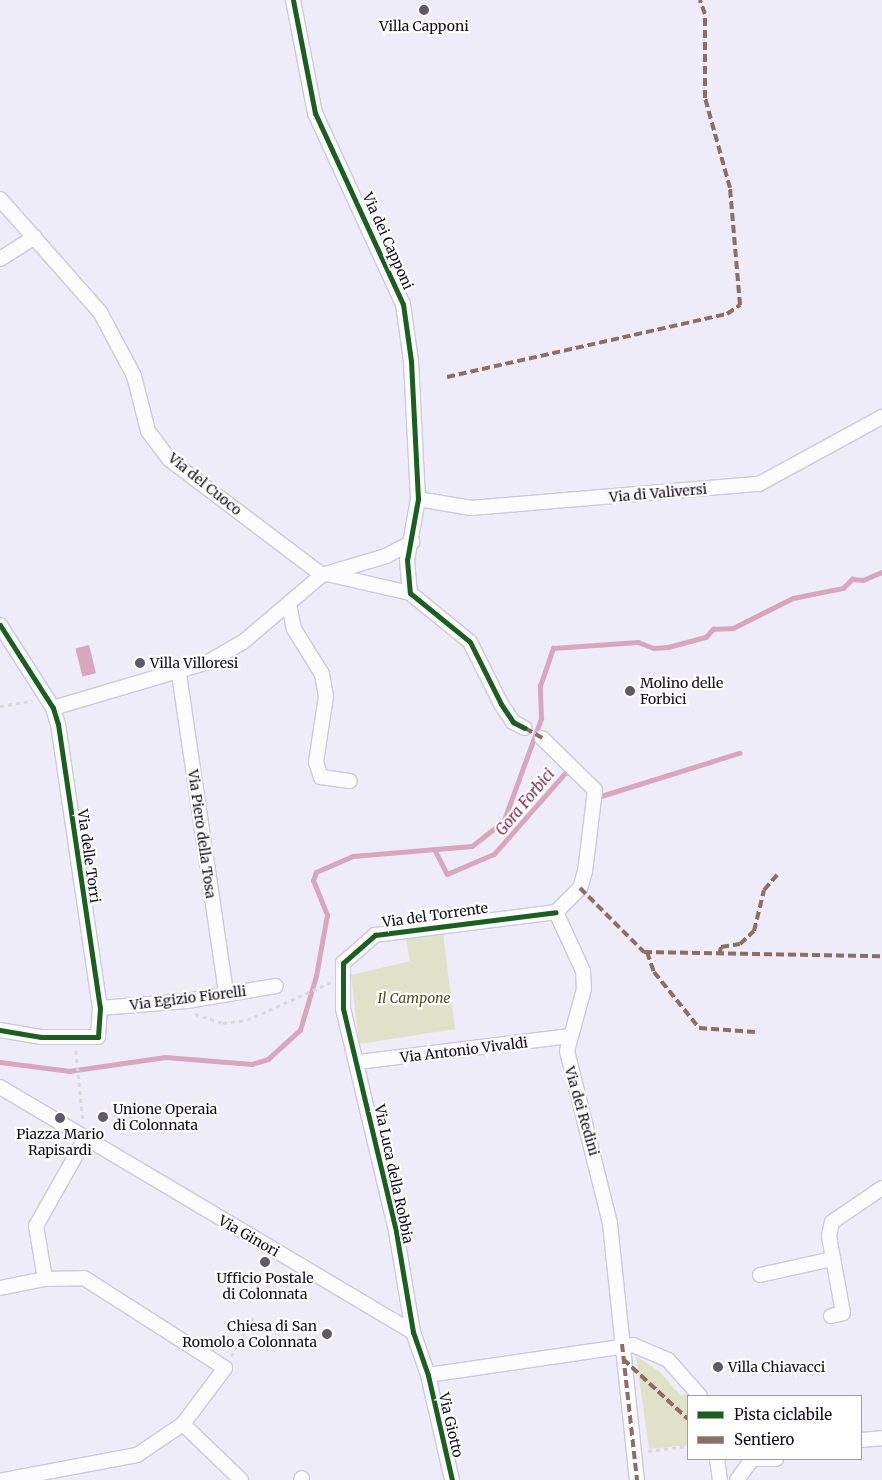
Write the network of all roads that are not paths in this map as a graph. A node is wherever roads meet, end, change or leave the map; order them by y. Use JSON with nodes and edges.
{"nodes":[{"id":1,"x":293,"y":0,"type":"edge"},
{"id":2,"x":0,"y":199,"type":"edge"},
{"id":3,"x":35,"y":237,"type":"junction"},
{"id":4,"x":0,"y":260,"type":"edge"},
{"id":5,"x":882,"y":417,"type":"edge"},
{"id":6,"x":418,"y":499,"type":"junction"},
{"id":7,"x":412,"y":542,"type":"junction"},
{"id":8,"x":324,"y":575,"type":"junction"},
{"id":9,"x":410,"y":593,"type":"junction"},
{"id":10,"x":289,"y":604,"type":"junction"},
{"id":11,"x":0,"y":625,"type":"edge"},
{"id":12,"x":179,"y":674,"type":"junction"},
{"id":13,"x":50,"y":704,"type":"junction"},
{"id":14,"x":525,"y":728,"type":"dead end"},
{"id":15,"x":542,"y":738,"type":"dead end"},
{"id":16,"x":350,"y":782,"type":"dead end"},
{"id":17,"x":556,"y":912,"type":"junction"},
{"id":18,"x":276,"y":986,"type":"dead end"},
{"id":19,"x":226,"y":994,"type":"junction"},
{"id":20,"x":100,"y":1008,"type":"junction"},
{"id":21,"x":343,"y":1008,"type":"joint"},
{"id":22,"x":0,"y":1030,"type":"edge"},
{"id":23,"x":570,"y":1036,"type":"junction"},
{"id":24,"x":358,"y":1062,"type":"junction"},
{"id":25,"x":0,"y":1087,"type":"edge"},
{"id":26,"x":83,"y":1138,"type":"junction"},
{"id":27,"x":882,"y":1188,"type":"edge"},
{"id":28,"x":832,"y":1259,"type":"junction"},
{"id":29,"x":760,"y":1275,"type":"dead end"},
{"id":30,"x":45,"y":1279,"type":"junction"},
{"id":31,"x":0,"y":1288,"type":"edge"},
{"id":32,"x":832,"y":1316,"type":"dead end"},
{"id":33,"x":412,"y":1332,"type":"junction"},
{"id":34,"x":622,"y":1344,"type":"junction"},
{"id":35,"x":428,"y":1374,"type":"junction"},
{"id":36,"x":699,"y":1395,"type":"edge"},
{"id":37,"x":183,"y":1424,"type":"junction"},
{"id":38,"x":882,"y":1438,"type":"edge"},
{"id":39,"x":862,"y":1440,"type":"edge"},
{"id":40,"x":717,"y":1460,"type":"edge"},
{"id":41,"x":752,"y":1460,"type":"edge"},
{"id":42,"x":81,"y":1474,"type":"edge"},
{"id":43,"x":3,"y":1480,"type":"edge"},
{"id":44,"x":241,"y":1480,"type":"edge"},
{"id":45,"x":452,"y":1480,"type":"edge"},
{"id":46,"x":637,"y":1480,"type":"edge"},
{"id":47,"x":720,"y":1480,"type":"edge"},
{"id":48,"x":737,"y":1480,"type":"edge"}],
"edges":[{"from":1,"to":6,"type":"street","name":"Via dei Capponi"},
{"from":2,"to":3,"type":"street","name":"Via del Cuoco"},
{"from":3,"to":4,"type":"street"},
{"from":3,"to":8,"type":"street","name":"Via del Cuoco"},
{"from":5,"to":6,"type":"street","name":"Via di Valiversi"},
{"from":6,"to":7,"type":"street","name":"Via dei Capponi"},
{"from":7,"to":8,"type":"street"},
{"from":7,"to":9,"type":"street","name":"Via dei Capponi"},
{"from":8,"to":9,"type":"street"},
{"from":8,"to":10,"type":"street"},
{"from":9,"to":14,"type":"street"},
{"from":10,"to":12,"type":"street"},
{"from":10,"to":16,"type":"street"},
{"from":11,"to":13,"type":"street"},
{"from":12,"to":13,"type":"street"},
{"from":12,"to":19,"type":"street","name":"Via Piero della Tosa"},
{"from":13,"to":20,"type":"street","name":"Via delle Torri"},
{"from":15,"to":17,"type":"street"},
{"from":17,"to":21,"type":"street","name":"Via del Torrente"},
{"from":17,"to":23,"type":"street","name":"Via dei Redini"},
{"from":18,"to":19,"type":"street","name":"Via Egizio Fiorelli"},
{"from":19,"to":20,"type":"street","name":"Via Egizio Fiorelli"},
{"from":20,"to":22,"type":"street","name":"Via delle Torri"},
{"from":21,"to":24,"type":"street","name":"Via Luca della Robbia"},
{"from":23,"to":24,"type":"street","name":"Via Antonio Vivaldi"},
{"from":23,"to":34,"type":"street","name":"Via dei Redini"},
{"from":24,"to":33,"type":"street","name":"Via Luca della Robbia"},
{"from":25,"to":26,"type":"street"},
{"from":26,"to":30,"type":"street"},
{"from":26,"to":33,"type":"street","name":"Via Ginori"},
{"from":27,"to":28,"type":"street"},
{"from":28,"to":29,"type":"street"},
{"from":28,"to":32,"type":"street"},
{"from":30,"to":31,"type":"street"},
{"from":30,"to":37,"type":"street"},
{"from":33,"to":35,"type":"street","name":"Via Luca della Robbia"},
{"from":34,"to":35,"type":"street"},
{"from":34,"to":36,"type":"street"},
{"from":34,"to":46,"type":"street","name":"Via dei Redini"},
{"from":35,"to":45,"type":"street","name":"Via Giotto"},
{"from":37,"to":42,"type":"street"},
{"from":37,"to":44,"type":"street"},
{"from":38,"to":39,"type":"street"},
{"from":40,"to":47,"type":"street"},
{"from":41,"to":48,"type":"street"},
{"from":42,"to":43,"type":"street"}]}
